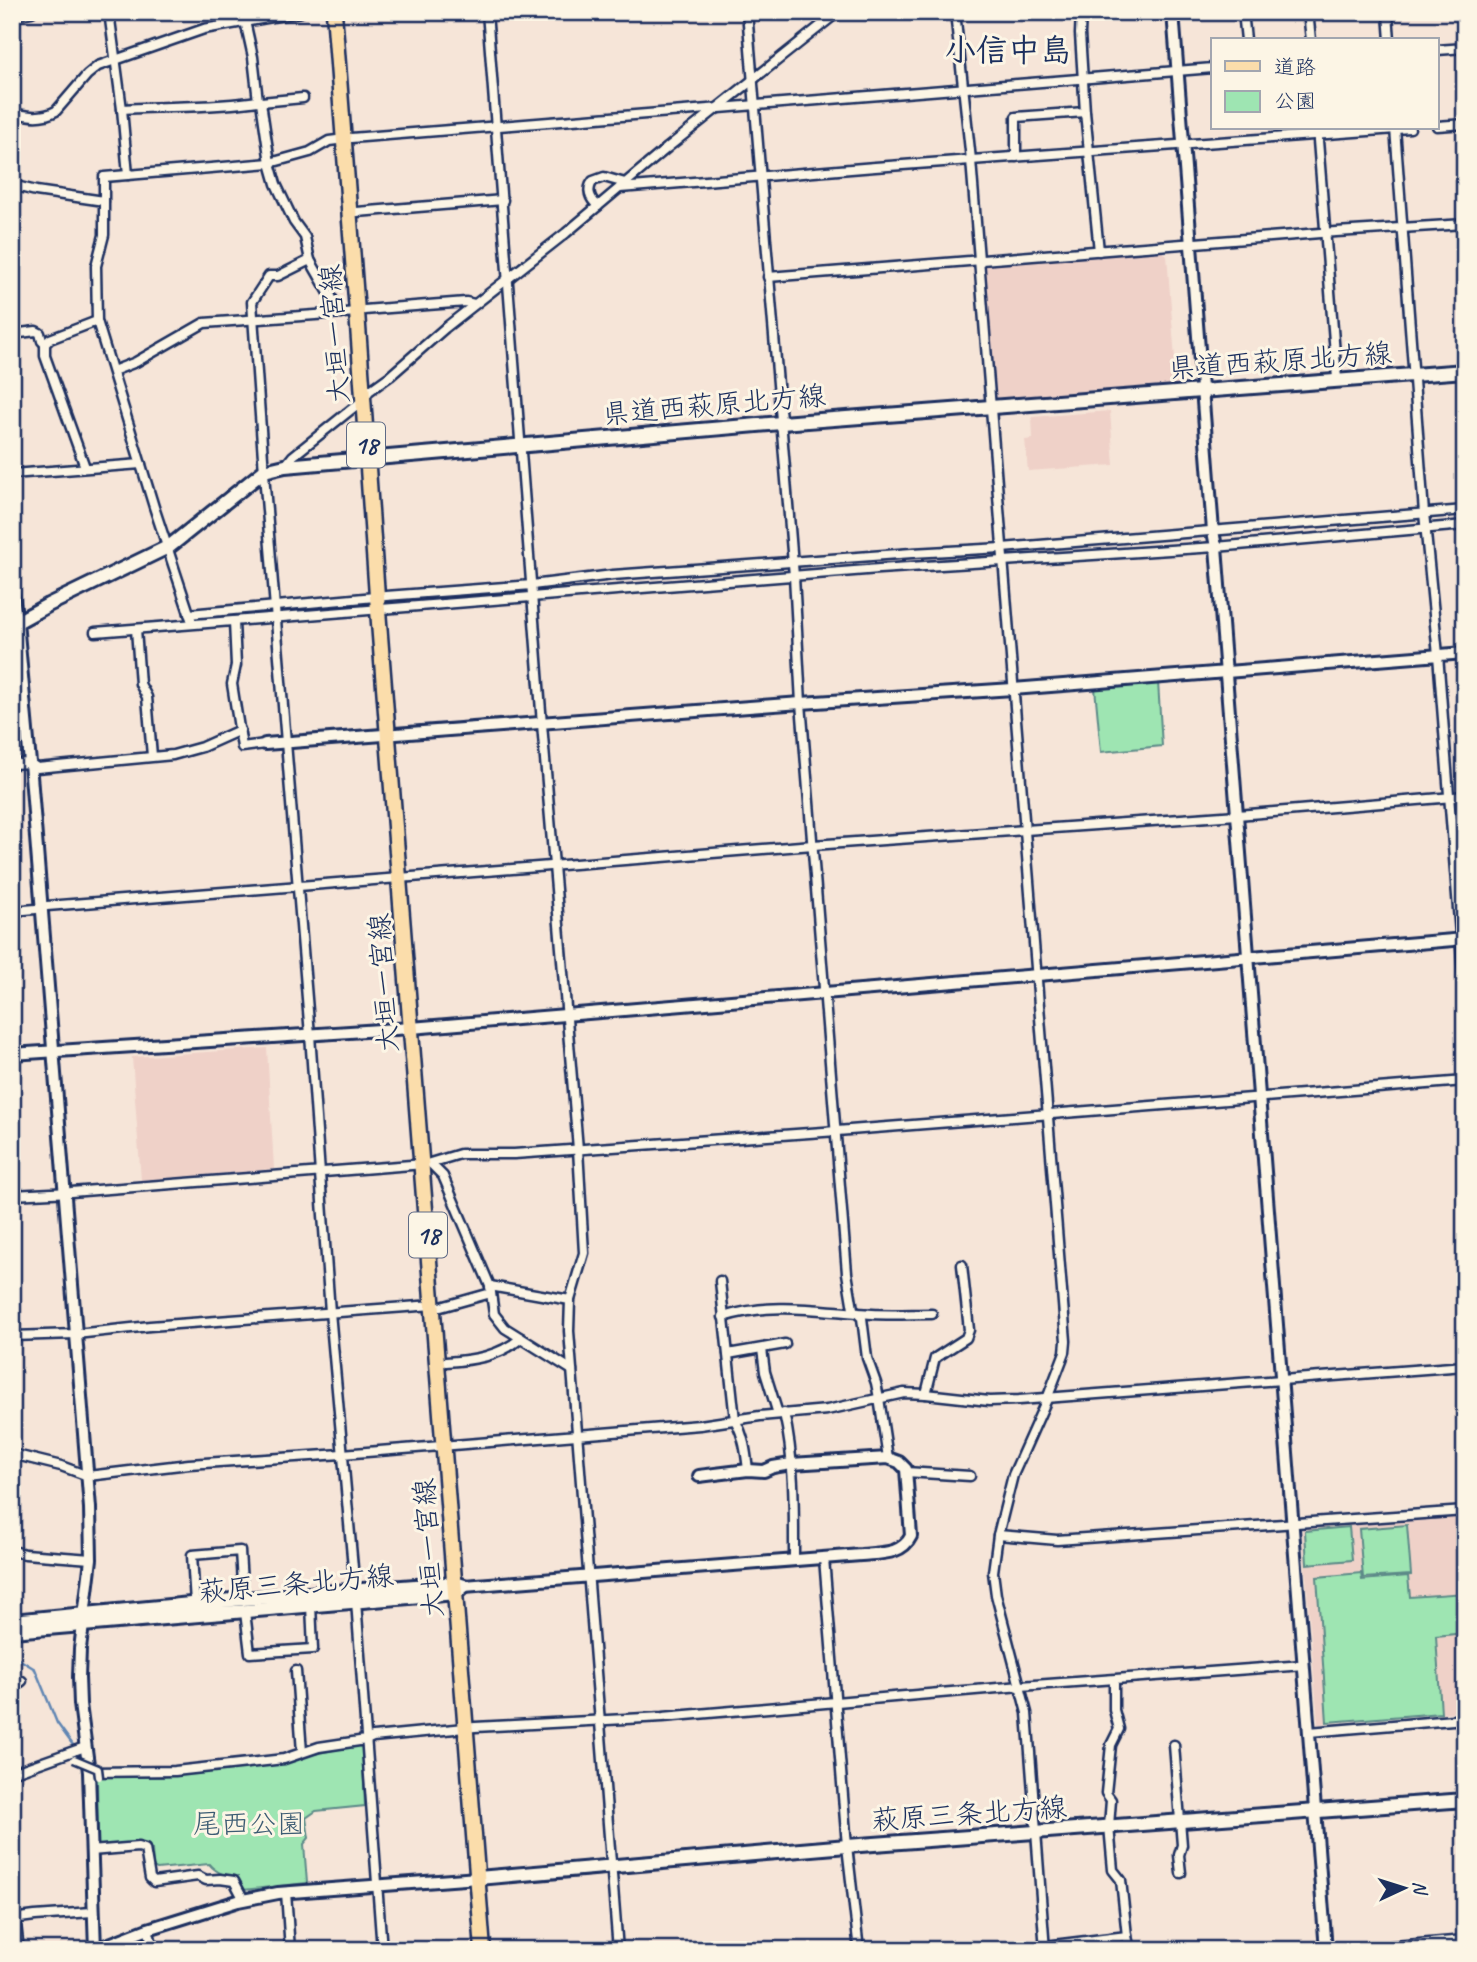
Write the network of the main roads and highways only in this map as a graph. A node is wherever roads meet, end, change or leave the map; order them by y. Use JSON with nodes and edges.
{"nodes":[{"id":1,"x":334,"y":12,"type":"edge"},
{"id":2,"x":343,"y":12,"type":"edge"},
{"id":3,"x":348,"y":139,"type":"junction"},
{"id":4,"x":360,"y":311,"type":"junction"},
{"id":5,"x":1465,"y":371,"type":"edge"},
{"id":6,"x":371,"y":459,"type":"junction"},
{"id":7,"x":15,"y":622,"type":"edge"},
{"id":8,"x":437,"y":1306,"type":"junction"},
{"id":9,"x":449,"y":1445,"type":"junction"},
{"id":10,"x":458,"y":1587,"type":"junction"},
{"id":11,"x":355,"y":1596,"type":"junction"},
{"id":12,"x":84,"y":1620,"type":"junction"},
{"id":13,"x":12,"y":1621,"type":"edge"},
{"id":14,"x":12,"y":1631,"type":"edge"},
{"id":15,"x":1465,"y":1800,"type":"edge"},
{"id":16,"x":482,"y":1877,"type":"junction"},
{"id":17,"x":484,"y":1950,"type":"edge"},
{"id":18,"x":491,"y":1950,"type":"edge"}],
"edges":[{"from":1,"to":3,"type":"main road","name":"大垣一宮線","number":"18"},
{"from":2,"to":3,"type":"main road","name":"大垣一宮線","number":"18"},
{"from":3,"to":4,"type":"main road","name":"大垣一宮線","number":"18"},
{"from":3,"to":4,"type":"main road","name":"大垣一宮線","number":"18"},
{"from":4,"to":6,"type":"main road","name":"大垣一宮線","number":"18"},
{"from":5,"to":6,"type":"main road","name":"県道西萩原北方線"},
{"from":6,"to":7,"type":"main road","name":"県道西萩原北方線"},
{"from":6,"to":8,"type":"main road","name":"大垣一宮線","number":"18"},
{"from":8,"to":9,"type":"main road","name":"大垣一宮線","number":"18"},
{"from":8,"to":9,"type":"main road","name":"大垣一宮線","number":"18"},
{"from":9,"to":10,"type":"main road","name":"大垣一宮線","number":"18"},
{"from":10,"to":11,"type":"main road","name":"萩原三条北方線"},
{"from":10,"to":16,"type":"main road","name":"大垣一宮線","number":"18"},
{"from":11,"to":12,"type":"main road","name":"萩原三条北方線"},
{"from":11,"to":12,"type":"main road","name":"萩原三条北方線"},
{"from":12,"to":13,"type":"main road","name":"萩原三条北方線"},
{"from":12,"to":14,"type":"main road","name":"萩原三条北方線"},
{"from":15,"to":16,"type":"main road","name":"萩原三条北方線"},
{"from":16,"to":17,"type":"main road","name":"大垣一宮線","number":"18"},
{"from":16,"to":18,"type":"main road","name":"大垣一宮線","number":"18"}]}
